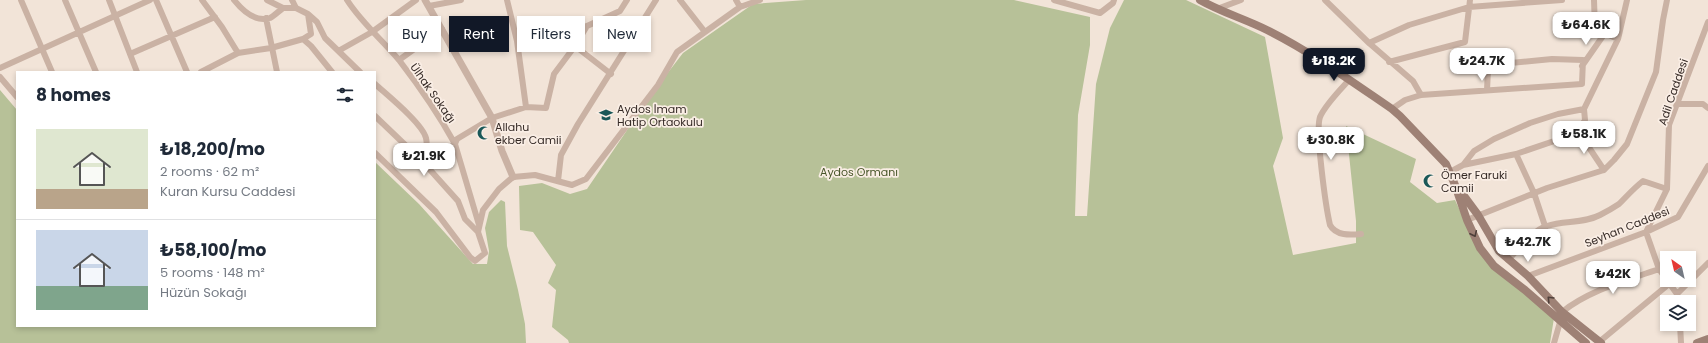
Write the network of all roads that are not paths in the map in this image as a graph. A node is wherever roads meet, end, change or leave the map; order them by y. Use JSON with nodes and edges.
{"nodes":[{"id":1,"x":22,"y":0,"type":"edge"},
{"id":2,"x":65,"y":0,"type":"edge"},
{"id":3,"x":109,"y":0,"type":"edge"},
{"id":4,"x":150,"y":0,"type":"edge"},
{"id":5,"x":156,"y":0,"type":"edge"},
{"id":6,"x":202,"y":0,"type":"edge"},
{"id":7,"x":234,"y":0,"type":"edge"},
{"id":8,"x":267,"y":0,"type":"edge"},
{"id":9,"x":292,"y":0,"type":"edge"},
{"id":10,"x":347,"y":0,"type":"edge"},
{"id":11,"x":416,"y":0,"type":"edge"},
{"id":12,"x":461,"y":0,"type":"edge"},
{"id":13,"x":507,"y":0,"type":"edge"},
{"id":14,"x":627,"y":0,"type":"edge"},
{"id":15,"x":656,"y":0,"type":"edge"},
{"id":16,"x":680,"y":0,"type":"edge"},
{"id":17,"x":736,"y":0,"type":"edge"},
{"id":18,"x":760,"y":0,"type":"edge"},
{"id":19,"x":1054,"y":0,"type":"edge"},
{"id":20,"x":1114,"y":0,"type":"edge"},
{"id":21,"x":1200,"y":0,"type":"edge"},
{"id":22,"x":1241,"y":0,"type":"edge"},
{"id":23,"x":1324,"y":0,"type":"edge"},
{"id":24,"x":1470,"y":0,"type":"edge"},
{"id":25,"x":1562,"y":0,"type":"edge"},
{"id":26,"x":1594,"y":0,"type":"edge"},
{"id":27,"x":1627,"y":0,"type":"edge"},
{"id":28,"x":1667,"y":0,"type":"edge"},
{"id":29,"x":427,"y":3,"type":"edge"},
{"id":30,"x":740,"y":7,"type":"junction"},
{"id":31,"x":1469,"y":7,"type":"junction"},
{"id":32,"x":284,"y":8,"type":"junction"},
{"id":33,"x":296,"y":8,"type":"junction"},
{"id":34,"x":1217,"y":9,"type":"junction"},
{"id":35,"x":308,"y":14,"type":"junction"},
{"id":36,"x":116,"y":15,"type":"junction"},
{"id":37,"x":215,"y":17,"type":"junction"},
{"id":38,"x":266,"y":18,"type":"junction"},
{"id":39,"x":1708,"y":22,"type":"edge"},
{"id":40,"x":587,"y":26,"type":"junction"},
{"id":41,"x":442,"y":29,"type":"junction"},
{"id":42,"x":585,"y":29,"type":"edge"},
{"id":43,"x":78,"y":32,"type":"junction"},
{"id":44,"x":372,"y":32,"type":"junction"},
{"id":45,"x":705,"y":32,"type":"junction"},
{"id":46,"x":1605,"y":33,"type":"junction"},
{"id":47,"x":172,"y":36,"type":"junction"},
{"id":48,"x":303,"y":39,"type":"junction"},
{"id":49,"x":1618,"y":39,"type":"junction"},
{"id":50,"x":516,"y":41,"type":"junction"},
{"id":51,"x":1369,"y":43,"type":"junction"},
{"id":52,"x":271,"y":48,"type":"junction"},
{"id":53,"x":42,"y":49,"type":"junction"},
{"id":54,"x":340,"y":50,"type":"junction"},
{"id":55,"x":570,"y":52,"type":"edge"},
{"id":56,"x":583,"y":52,"type":"edge"},
{"id":57,"x":238,"y":53,"type":"junction"},
{"id":58,"x":130,"y":54,"type":"junction"},
{"id":59,"x":399,"y":60,"type":"junction"},
{"id":60,"x":1389,"y":62,"type":"junction"},
{"id":61,"x":0,"y":68,"type":"edge"},
{"id":62,"x":1581,"y":68,"type":"junction"},
{"id":63,"x":52,"y":71,"type":"edge"},
{"id":64,"x":96,"y":71,"type":"edge"},
{"id":65,"x":137,"y":71,"type":"edge"},
{"id":66,"x":187,"y":71,"type":"edge"},
{"id":67,"x":203,"y":71,"type":"edge"},
{"id":68,"x":277,"y":71,"type":"edge"},
{"id":69,"x":331,"y":71,"type":"edge"},
{"id":70,"x":359,"y":71,"type":"edge"},
{"id":71,"x":611,"y":74,"type":"junction"},
{"id":72,"x":0,"y":77,"type":"edge"},
{"id":73,"x":1349,"y":80,"type":"junction"},
{"id":74,"x":376,"y":85,"type":"edge"},
{"id":75,"x":1487,"y":90,"type":"junction"},
{"id":76,"x":1421,"y":95,"type":"junction"},
{"id":77,"x":16,"y":96,"type":"edge"},
{"id":78,"x":1708,"y":98,"type":"edge"},
{"id":79,"x":1678,"y":104,"type":"junction"},
{"id":80,"x":1706,"y":106,"type":"edge"},
{"id":81,"x":526,"y":107,"type":"junction"},
{"id":82,"x":1392,"y":108,"type":"junction"},
{"id":83,"x":1584,"y":109,"type":"junction"},
{"id":84,"x":376,"y":117,"type":"edge"},
{"id":85,"x":492,"y":118,"type":"junction"},
{"id":86,"x":1578,"y":130,"type":"junction"},
{"id":87,"x":455,"y":144,"type":"junction"},
{"id":88,"x":376,"y":154,"type":"edge"},
{"id":89,"x":1516,"y":154,"type":"junction"},
{"id":90,"x":424,"y":162,"type":"junction"},
{"id":91,"x":1463,"y":165,"type":"junction"},
{"id":92,"x":1708,"y":166,"type":"edge"},
{"id":93,"x":1604,"y":170,"type":"junction"},
{"id":94,"x":1450,"y":172,"type":"junction"},
{"id":95,"x":514,"y":177,"type":"junction"},
{"id":96,"x":558,"y":181,"type":"junction"},
{"id":97,"x":1455,"y":185,"type":"junction"},
{"id":98,"x":1667,"y":189,"type":"junction"},
{"id":99,"x":1534,"y":193,"type":"junction"},
{"id":100,"x":1478,"y":215,"type":"junction"},
{"id":101,"x":1467,"y":220,"type":"junction"},
{"id":102,"x":1545,"y":226,"type":"junction"},
{"id":103,"x":478,"y":229,"type":"junction"},
{"id":104,"x":1646,"y":232,"type":"junction"},
{"id":105,"x":1361,"y":234,"type":"dead end"},
{"id":106,"x":1508,"y":260,"type":"junction"},
{"id":107,"x":1708,"y":263,"type":"edge"},
{"id":108,"x":1659,"y":269,"type":"joint"},
{"id":109,"x":1528,"y":276,"type":"junction"},
{"id":110,"x":1665,"y":287,"type":"edge"},
{"id":111,"x":1671,"y":287,"type":"edge"},
{"id":112,"x":1677,"y":294,"type":"joint"},
{"id":113,"x":1562,"y":312,"type":"junction"},
{"id":114,"x":1560,"y":322,"type":"junction"},
{"id":115,"x":1680,"y":331,"type":"edge"},
{"id":116,"x":1708,"y":339,"type":"edge"},
{"id":117,"x":1554,"y":343,"type":"edge"},
{"id":118,"x":1586,"y":343,"type":"edge"},
{"id":119,"x":1600,"y":343,"type":"edge"},
{"id":120,"x":1681,"y":343,"type":"edge"},
{"id":121,"x":1697,"y":343,"type":"edge"}],
"edges":[{"from":1,"to":53,"type":"street"},
{"from":2,"to":43,"type":"street"},
{"from":3,"to":36,"type":"street"},
{"from":4,"to":36,"type":"street"},
{"from":5,"to":47,"type":"street"},
{"from":6,"to":37,"type":"street"},
{"from":7,"to":38,"type":"street"},
{"from":8,"to":32,"type":"street"},
{"from":9,"to":33,"type":"street"},
{"from":10,"to":44,"type":"street","name":"Ülhak Sokağı"},
{"from":11,"to":44,"type":"street"},
{"from":12,"to":29,"type":"street"},
{"from":13,"to":50,"type":"street"},
{"from":14,"to":40,"type":"street"},
{"from":15,"to":71,"type":"street"},
{"from":16,"to":45,"type":"street"},
{"from":17,"to":30,"type":"street"},
{"from":18,"to":30,"type":"street"},
{"from":19,"to":20,"type":"street"},
{"from":21,"to":34,"type":"main road"},
{"from":22,"to":34,"type":"street"},
{"from":23,"to":51,"type":"street"},
{"from":24,"to":31,"type":"street"},
{"from":25,"to":31,"type":"street"},
{"from":26,"to":46,"type":"street"},
{"from":27,"to":49,"type":"street"},
{"from":28,"to":93,"type":"street"},
{"from":29,"to":41,"type":"street"},
{"from":30,"to":45,"type":"street"},
{"from":31,"to":51,"type":"street"},
{"from":31,"to":60,"type":"street"},
{"from":32,"to":33,"type":"street"},
{"from":32,"to":38,"type":"street"},
{"from":33,"to":35,"type":"street"},
{"from":34,"to":73,"type":"main road"},
{"from":35,"to":48,"type":"street"},
{"from":35,"to":54,"type":"street"},
{"from":36,"to":43,"type":"street"},
{"from":36,"to":58,"type":"street"},
{"from":37,"to":47,"type":"street"},
{"from":37,"to":57,"type":"street"},
{"from":38,"to":52,"type":"street"},
{"from":39,"to":79,"type":"street","name":"Adil Caddesi"},
{"from":40,"to":42,"type":"street"},
{"from":40,"to":50,"type":"street"},
{"from":41,"to":59,"type":"street"},
{"from":41,"to":85,"type":"street"},
{"from":43,"to":53,"type":"street"},
{"from":43,"to":64,"type":"street"},
{"from":44,"to":54,"type":"street"},
{"from":44,"to":59,"type":"street","name":"Ülhak Sokağı"},
{"from":45,"to":96,"type":"street"},
{"from":46,"to":49,"type":"street"},
{"from":46,"to":62,"type":"street"},
{"from":47,"to":58,"type":"street"},
{"from":47,"to":66,"type":"street"},
{"from":48,"to":52,"type":"street"},
{"from":48,"to":69,"type":"street"},
{"from":49,"to":83,"type":"street"},
{"from":50,"to":81,"type":"street"},
{"from":51,"to":60,"type":"street"},
{"from":52,"to":57,"type":"street"},
{"from":52,"to":68,"type":"street"},
{"from":53,"to":61,"type":"street"},
{"from":53,"to":63,"type":"street"},
{"from":54,"to":70,"type":"street"},
{"from":55,"to":81,"type":"street"},
{"from":56,"to":71,"type":"street"},
{"from":57,"to":67,"type":"street"},
{"from":58,"to":65,"type":"street"},
{"from":59,"to":87,"type":"street","name":"Ülhak Sokağı"},
{"from":60,"to":76,"type":"street"},
{"from":62,"to":75,"type":"street"},
{"from":62,"to":75,"type":"street"},
{"from":71,"to":96,"type":"street"},
{"from":72,"to":77,"type":"street"},
{"from":73,"to":82,"type":"main road"},
{"from":73,"to":105,"type":"street"},
{"from":74,"to":90,"type":"street"},
{"from":75,"to":76,"type":"street"},
{"from":76,"to":82,"type":"street"},
{"from":78,"to":80,"type":"street"},
{"from":79,"to":80,"type":"street"},
{"from":79,"to":98,"type":"street","name":"Adil Caddesi"},
{"from":81,"to":85,"type":"street"},
{"from":82,"to":94,"type":"main road"},
{"from":83,"to":86,"type":"street"},
{"from":83,"to":91,"type":"street"},
{"from":84,"to":90,"type":"street"},
{"from":85,"to":87,"type":"street"},
{"from":85,"to":95,"type":"street"},
{"from":86,"to":89,"type":"street"},
{"from":86,"to":93,"type":"street"},
{"from":87,"to":90,"type":"street"},
{"from":87,"to":103,"type":"street","name":"Ülhak Sokağı"},
{"from":88,"to":103,"type":"street","name":"Ülhak Sokağı"},
{"from":89,"to":91,"type":"street"},
{"from":89,"to":99,"type":"street"},
{"from":90,"to":103,"type":"street"},
{"from":91,"to":94,"type":"street"},
{"from":92,"to":104,"type":"street","name":"Seyhan Caddesi"},
{"from":93,"to":99,"type":"street"},
{"from":94,"to":97,"type":"main road"},
{"from":95,"to":96,"type":"street"},
{"from":95,"to":103,"type":"street"},
{"from":97,"to":100,"type":"main road"},
{"from":97,"to":101,"type":"main road"},
{"from":98,"to":102,"type":"street"},
{"from":98,"to":104,"type":"street","name":"Adil Caddesi"},
{"from":99,"to":100,"type":"street"},
{"from":99,"to":102,"type":"street"},
{"from":100,"to":101,"type":"street"},
{"from":100,"to":106,"type":"main road"},
{"from":101,"to":114,"type":"main road","one_way":true},
{"from":102,"to":106,"type":"street"},
{"from":104,"to":108,"type":"street"},
{"from":104,"to":109,"type":"street","name":"Seyhan Caddesi"},
{"from":106,"to":109,"type":"main road"},
{"from":107,"to":112,"type":"street"},
{"from":108,"to":113,"type":"street"},
{"from":113,"to":109,"type":"main road","one_way":true},
{"from":110,"to":119,"type":"street"},
{"from":111,"to":112,"type":"street"},
{"from":113,"to":119,"type":"main road"},
{"from":114,"to":117,"type":"street"},
{"from":114,"to":118,"type":"main road"},
{"from":115,"to":120,"type":"street"},
{"from":116,"to":121,"type":"main road"}]}
